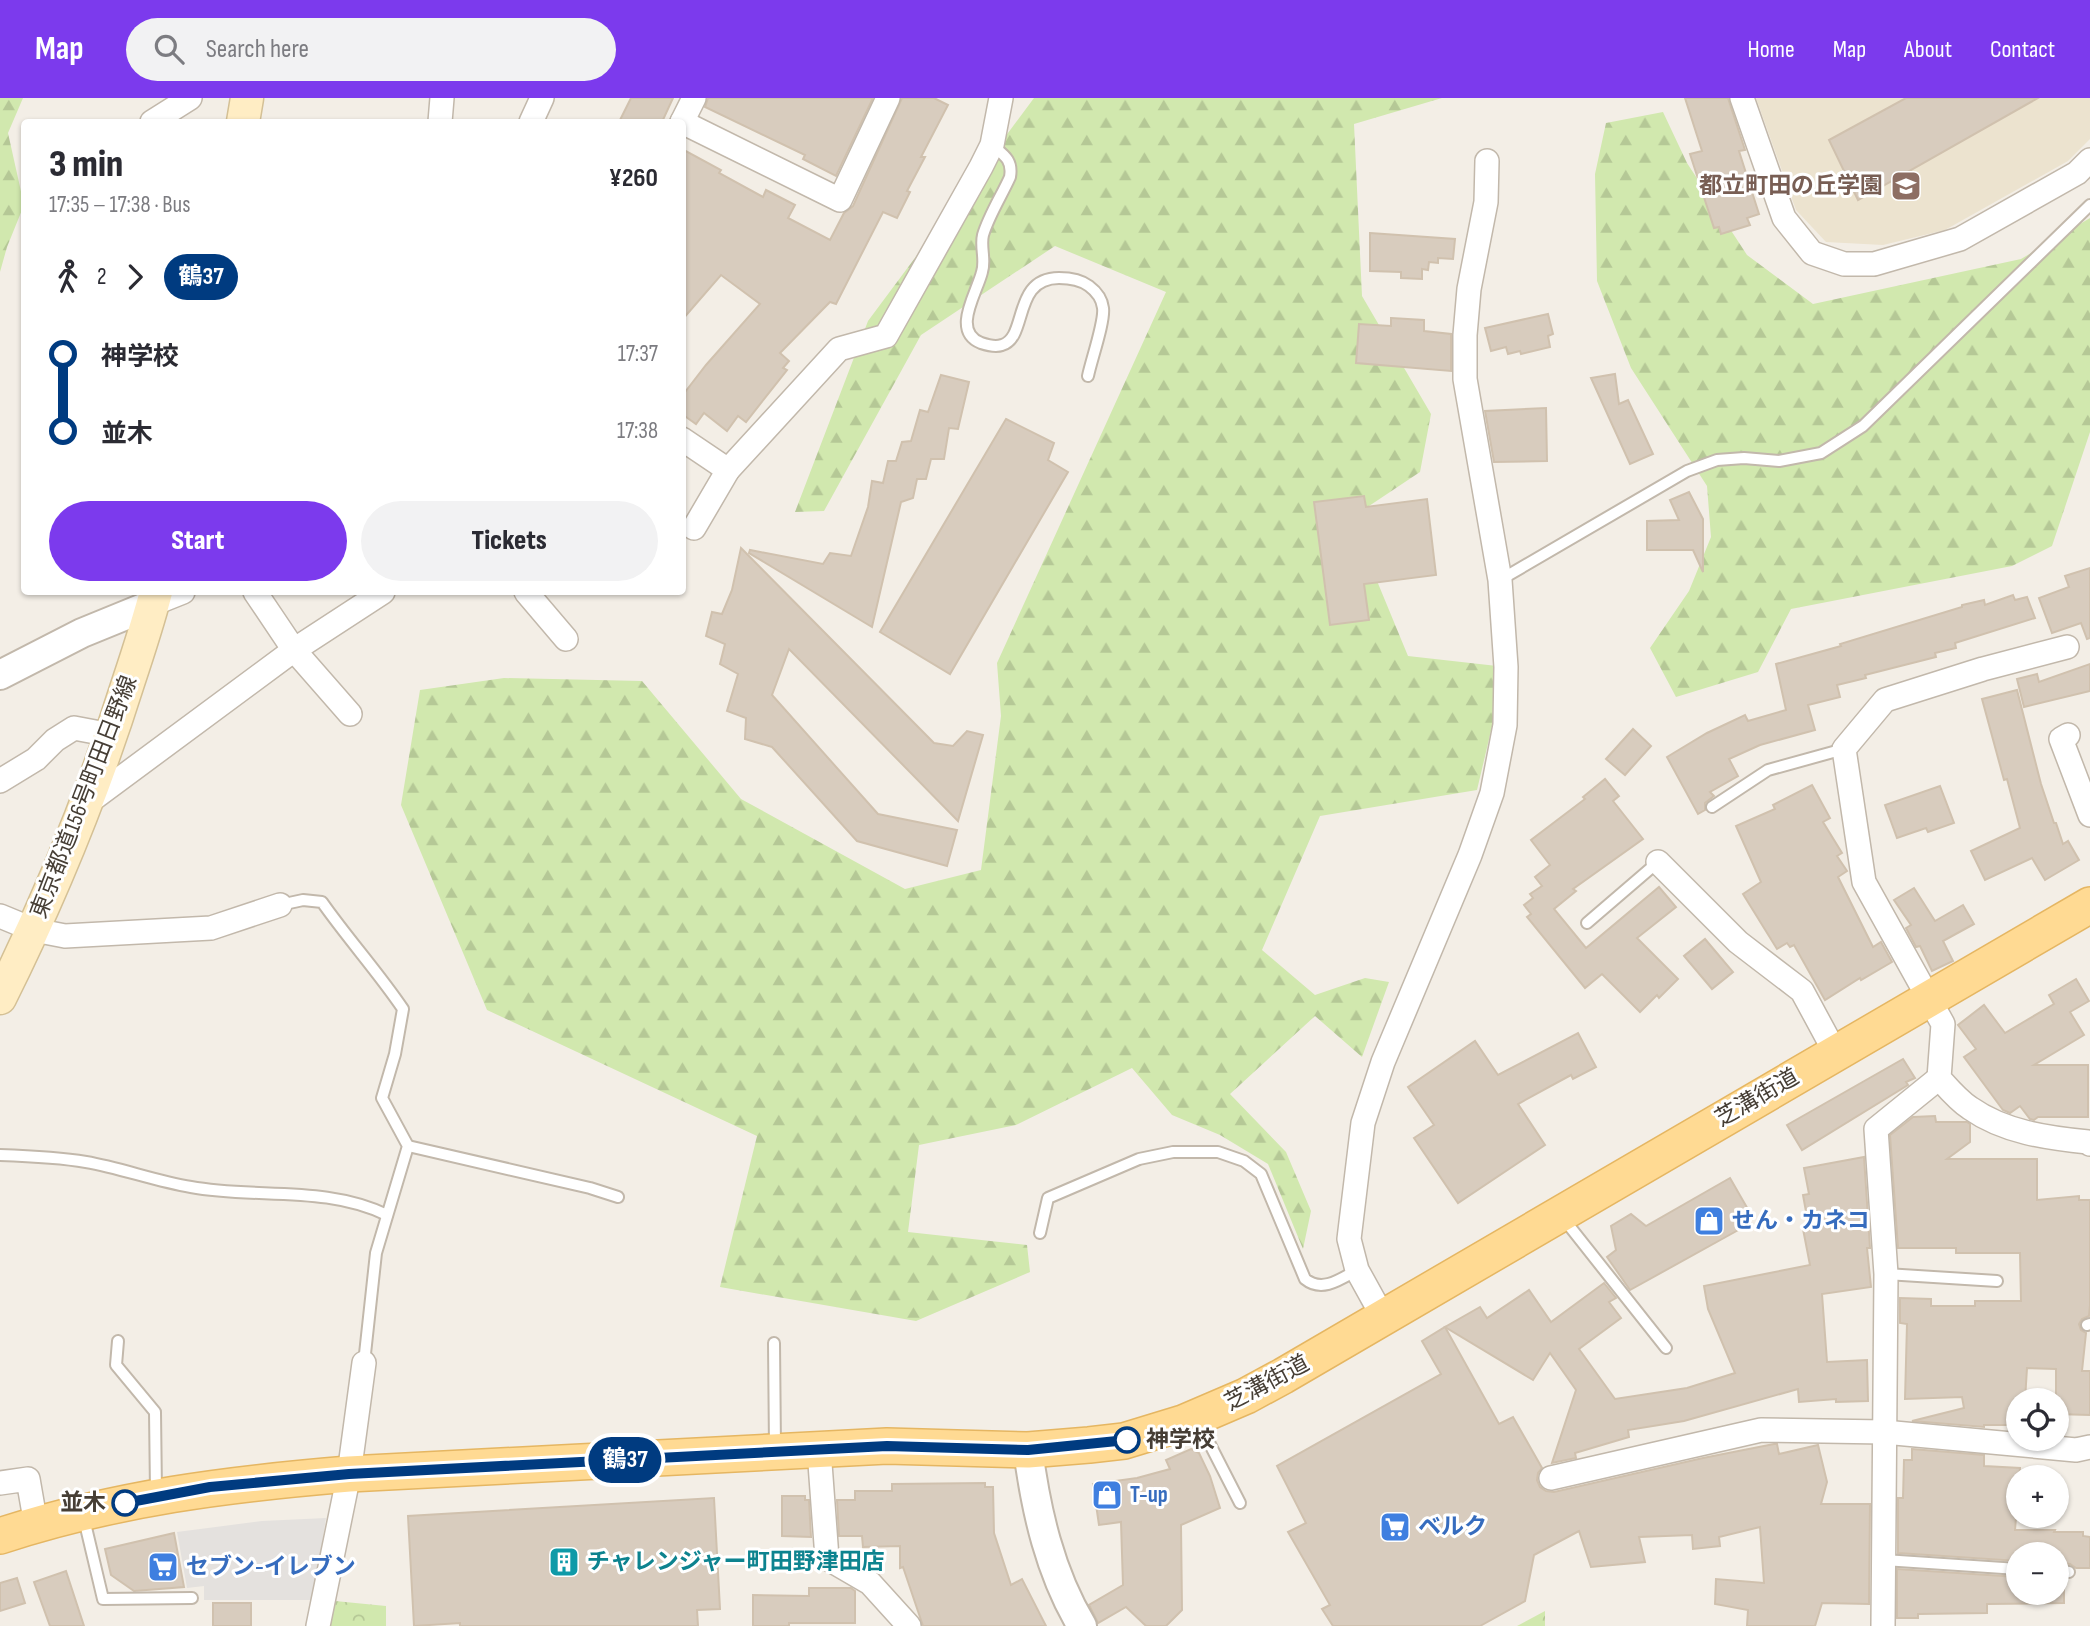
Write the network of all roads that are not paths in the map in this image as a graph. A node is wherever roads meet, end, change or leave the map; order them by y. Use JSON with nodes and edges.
{"nodes":[{"id":1,"x":190,"y":98,"type":"edge"},
{"id":2,"x":247,"y":98,"type":"edge"},
{"id":3,"x":442,"y":98,"type":"edge"},
{"id":4,"x":542,"y":98,"type":"edge"},
{"id":5,"x":694,"y":98,"type":"edge"},
{"id":6,"x":888,"y":98,"type":"edge"},
{"id":7,"x":1001,"y":98,"type":"edge"},
{"id":8,"x":1742,"y":98,"type":"edge"},
{"id":9,"x":157,"y":119,"type":"edge"},
{"id":10,"x":244,"y":119,"type":"edge"},
{"id":11,"x":440,"y":119,"type":"edge"},
{"id":12,"x":532,"y":119,"type":"edge"},
{"id":13,"x":684,"y":119,"type":"edge"},
{"id":14,"x":686,"y":124,"type":"edge"},
{"id":15,"x":992,"y":145,"type":"junction"},
{"id":16,"x":2090,"y":160,"type":"edge"},
{"id":17,"x":1487,"y":161,"type":"dead end"},
{"id":18,"x":2090,"y":205,"type":"edge"},
{"id":19,"x":1088,"y":376,"type":"dead end"},
{"id":20,"x":686,"y":442,"type":"edge"},
{"id":21,"x":728,"y":470,"type":"junction"},
{"id":22,"x":694,"y":528,"type":"dead end"},
{"id":23,"x":1500,"y":580,"type":"junction"},
{"id":24,"x":258,"y":595,"type":"edge"},
{"id":25,"x":378,"y":595,"type":"edge"},
{"id":26,"x":529,"y":595,"type":"edge"},
{"id":27,"x":155,"y":598,"type":"edge"},
{"id":28,"x":566,"y":639,"type":"dead end"},
{"id":29,"x":2067,"y":647,"type":"dead end"},
{"id":30,"x":294,"y":650,"type":"junction"},
{"id":31,"x":0,"y":675,"type":"edge"},
{"id":32,"x":350,"y":715,"type":"dead end"},
{"id":33,"x":111,"y":735,"type":"junction"},
{"id":34,"x":2068,"y":735,"type":"dead end"},
{"id":35,"x":1844,"y":749,"type":"junction"},
{"id":36,"x":0,"y":781,"type":"edge"},
{"id":37,"x":86,"y":804,"type":"junction"},
{"id":38,"x":1712,"y":807,"type":"dead end"},
{"id":39,"x":2090,"y":815,"type":"edge"},
{"id":40,"x":1658,"y":862,"type":"joint"},
{"id":41,"x":280,"y":905,"type":"joint"},
{"id":42,"x":2090,"y":905,"type":"edge"},
{"id":43,"x":0,"y":916,"type":"edge"},
{"id":44,"x":1587,"y":923,"type":"dead end"},
{"id":45,"x":34,"y":930,"type":"junction"},
{"id":46,"x":0,"y":998,"type":"edge"},
{"id":47,"x":1929,"y":998,"type":"junction"},
{"id":48,"x":1835,"y":1052,"type":"junction"},
{"id":49,"x":1938,"y":1078,"type":"junction"},
{"id":50,"x":2090,"y":1144,"type":"edge"},
{"id":51,"x":408,"y":1146,"type":"junction"},
{"id":52,"x":0,"y":1155,"type":"edge"},
{"id":53,"x":618,"y":1197,"type":"dead end"},
{"id":54,"x":1559,"y":1213,"type":"junction"},
{"id":55,"x":387,"y":1215,"type":"junction"},
{"id":56,"x":1040,"y":1233,"type":"dead end"},
{"id":57,"x":1357,"y":1270,"type":"junction"},
{"id":58,"x":1885,"y":1274,"type":"junction"},
{"id":59,"x":1997,"y":1281,"type":"dead end"},
{"id":60,"x":1383,"y":1317,"type":"junction"},
{"id":61,"x":118,"y":1341,"type":"dead end"},
{"id":62,"x":774,"y":1343,"type":"dead end"},
{"id":63,"x":1666,"y":1348,"type":"dead end"},
{"id":64,"x":364,"y":1363,"type":"joint"},
{"id":65,"x":1197,"y":1418,"type":"junction"},
{"id":66,"x":1884,"y":1432,"type":"junction"},
{"id":67,"x":2090,"y":1447,"type":"edge"},
{"id":68,"x":819,"y":1450,"type":"junction"},
{"id":69,"x":1028,"y":1450,"type":"junction"},
{"id":70,"x":775,"y":1452,"type":"junction"},
{"id":71,"x":349,"y":1474,"type":"junction"},
{"id":72,"x":1550,"y":1478,"type":"dead end"},
{"id":73,"x":0,"y":1483,"type":"edge"},
{"id":74,"x":156,"y":1496,"type":"junction"},
{"id":75,"x":1240,"y":1503,"type":"dead end"},
{"id":76,"x":82,"y":1513,"type":"junction"},
{"id":77,"x":36,"y":1525,"type":"junction"},
{"id":78,"x":0,"y":1536,"type":"edge"},
{"id":79,"x":1884,"y":1560,"type":"junction"},
{"id":80,"x":2006,"y":1568,"type":"edge"},
{"id":81,"x":192,"y":1598,"type":"dead end"},
{"id":82,"x":318,"y":1626,"type":"edge"},
{"id":83,"x":909,"y":1626,"type":"edge"},
{"id":84,"x":1082,"y":1626,"type":"edge"},
{"id":85,"x":1884,"y":1626,"type":"edge"}],
"edges":[{"from":1,"to":9,"type":"street"},
{"from":2,"to":10,"type":"main road"},
{"from":3,"to":11,"type":"street"},
{"from":4,"to":12,"type":"street"},
{"from":5,"to":13,"type":"street"},
{"from":6,"to":14,"type":"street"},
{"from":7,"to":15,"type":"street"},
{"from":8,"to":16,"type":"street"},
{"from":15,"to":19,"type":"lane"},
{"from":15,"to":21,"type":"street"},
{"from":17,"to":23,"type":"street"},
{"from":18,"to":23,"type":"lane"},
{"from":20,"to":21,"type":"street"},
{"from":21,"to":22,"type":"street"},
{"from":23,"to":57,"type":"street"},
{"from":24,"to":30,"type":"street"},
{"from":25,"to":30,"type":"street"},
{"from":26,"to":28,"type":"street"},
{"from":27,"to":31,"type":"street"},
{"from":27,"to":33,"type":"main road","name":"東京都道156号町田日野線"},
{"from":29,"to":35,"type":"street"},
{"from":30,"to":32,"type":"street"},
{"from":30,"to":37,"type":"street"},
{"from":33,"to":36,"type":"street"},
{"from":33,"to":37,"type":"main road","name":"東京都道156号町田日野線"},
{"from":34,"to":39,"type":"street"},
{"from":35,"to":38,"type":"lane"},
{"from":35,"to":47,"type":"street"},
{"from":37,"to":45,"type":"main road","name":"東京都道156号町田日野線"},
{"from":40,"to":44,"type":"lane"},
{"from":40,"to":48,"type":"street"},
{"from":41,"to":45,"type":"street"},
{"from":41,"to":51,"type":"lane"},
{"from":42,"to":47,"type":"main road","name":"芝溝街道"},
{"from":43,"to":45,"type":"street"},
{"from":45,"to":46,"type":"main road","name":"東京都道156号町田日野線"},
{"from":47,"to":48,"type":"main road","name":"芝溝街道"},
{"from":47,"to":49,"type":"street"},
{"from":48,"to":54,"type":"main road","name":"芝溝街道"},
{"from":49,"to":50,"type":"street"},
{"from":49,"to":58,"type":"street"},
{"from":51,"to":53,"type":"lane"},
{"from":51,"to":55,"type":"lane"},
{"from":52,"to":55,"type":"lane"},
{"from":54,"to":60,"type":"main road","name":"芝溝街道"},
{"from":54,"to":63,"type":"lane"},
{"from":55,"to":64,"type":"lane"},
{"from":56,"to":57,"type":"lane"},
{"from":57,"to":60,"type":"street"},
{"from":58,"to":59,"type":"lane"},
{"from":58,"to":66,"type":"street"},
{"from":60,"to":65,"type":"main road","name":"芝溝街道"},
{"from":61,"to":74,"type":"lane"},
{"from":62,"to":70,"type":"lane"},
{"from":64,"to":71,"type":"street"},
{"from":65,"to":69,"type":"main road","name":"芝溝街道"},
{"from":65,"to":75,"type":"lane"},
{"from":66,"to":67,"type":"street"},
{"from":66,"to":72,"type":"street"},
{"from":66,"to":79,"type":"street"},
{"from":68,"to":69,"type":"main road","name":"芝溝街道"},
{"from":68,"to":70,"type":"main road","name":"芝溝街道"},
{"from":68,"to":83,"type":"street"},
{"from":69,"to":84,"type":"street"},
{"from":70,"to":71,"type":"main road","name":"芝溝街道"},
{"from":71,"to":74,"type":"main road","name":"芝溝街道"},
{"from":71,"to":82,"type":"street"},
{"from":73,"to":77,"type":"street"},
{"from":74,"to":76,"type":"main road","name":"芝溝街道"},
{"from":76,"to":77,"type":"main road","name":"芝溝街道"},
{"from":76,"to":81,"type":"lane"},
{"from":77,"to":78,"type":"main road","name":"芝溝街道"},
{"from":79,"to":80,"type":"lane"},
{"from":79,"to":85,"type":"street"}]}
